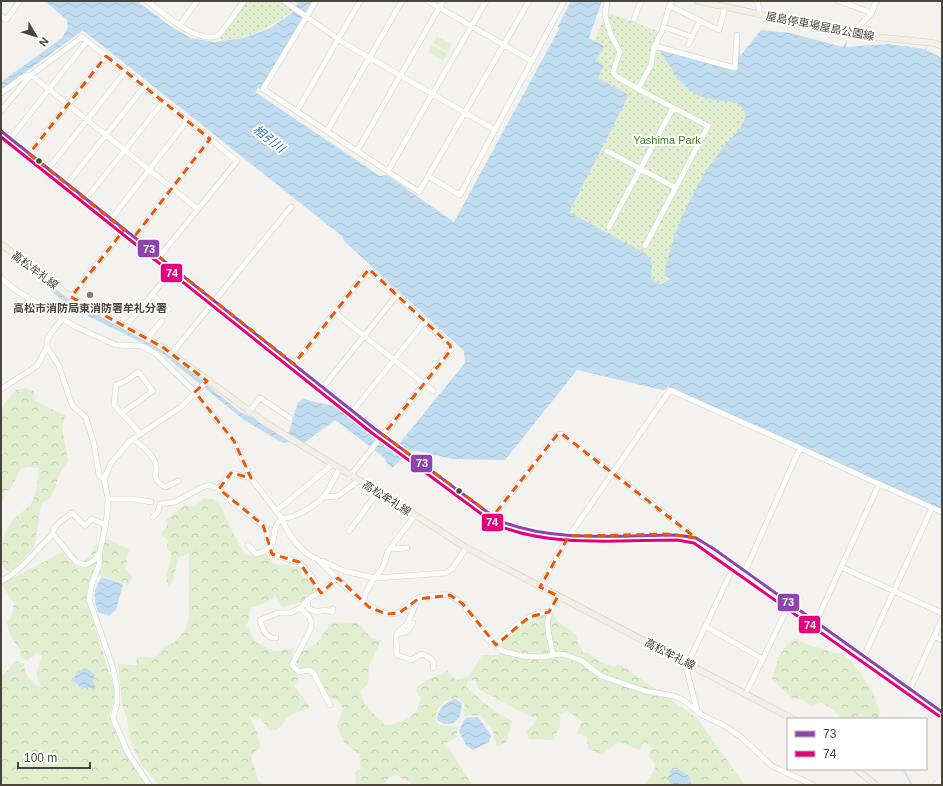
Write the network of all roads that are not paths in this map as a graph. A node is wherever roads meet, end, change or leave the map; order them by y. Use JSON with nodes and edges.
{"nodes":[{"id":1,"x":18,"y":1,"type":"edge"},
{"id":2,"x":197,"y":1,"type":"edge"},
{"id":3,"x":244,"y":1,"type":"edge"},
{"id":4,"x":284,"y":1,"type":"edge"},
{"id":5,"x":296,"y":1,"type":"edge"},
{"id":6,"x":316,"y":1,"type":"edge"},
{"id":7,"x":360,"y":1,"type":"edge"},
{"id":8,"x":402,"y":1,"type":"edge"},
{"id":9,"x":428,"y":1,"type":"edge"},
{"id":10,"x":443,"y":1,"type":"edge"},
{"id":11,"x":486,"y":1,"type":"edge"},
{"id":12,"x":529,"y":1,"type":"edge"},
{"id":13,"x":564,"y":1,"type":"edge"},
{"id":14,"x":607,"y":1,"type":"edge"},
{"id":15,"x":641,"y":1,"type":"edge"},
{"id":16,"x":698,"y":1,"type":"edge"},
{"id":17,"x":757,"y":1,"type":"edge"},
{"id":18,"x":876,"y":1,"type":"edge"},
{"id":19,"x":149,"y":2,"type":"edge"},
{"id":20,"x":837,"y":2,"type":"edge"},
{"id":21,"x":850,"y":3,"type":"edge"},
{"id":22,"x":670,"y":4,"type":"edge"},
{"id":23,"x":724,"y":5,"type":"edge"},
{"id":24,"x":293,"y":7,"type":"junction"},
{"id":25,"x":439,"y":8,"type":"junction"},
{"id":26,"x":872,"y":13,"type":"junction"},
{"id":27,"x":759,"y":14,"type":"junction"},
{"id":28,"x":1,"y":16,"type":"edge"},
{"id":29,"x":305,"y":16,"type":"junction"},
{"id":30,"x":634,"y":19,"type":"dead end"},
{"id":31,"x":700,"y":21,"type":"junction"},
{"id":32,"x":180,"y":25,"type":"junction"},
{"id":33,"x":472,"y":26,"type":"junction"},
{"id":34,"x":664,"y":27,"type":"junction"},
{"id":35,"x":851,"y":34,"type":"junction"},
{"id":36,"x":737,"y":35,"type":"dead end"},
{"id":37,"x":692,"y":37,"type":"junction"},
{"id":38,"x":338,"y":40,"type":"junction"},
{"id":39,"x":87,"y":42,"type":"junction"},
{"id":40,"x":504,"y":45,"type":"junction"},
{"id":41,"x":655,"y":46,"type":"junction"},
{"id":42,"x":688,"y":46,"type":"dead end"},
{"id":43,"x":942,"y":46,"type":"edge"},
{"id":44,"x":106,"y":56,"type":"junction"},
{"id":45,"x":369,"y":58,"type":"junction"},
{"id":46,"x":532,"y":61,"type":"junction"},
{"id":47,"x":125,"y":72,"type":"junction"},
{"id":48,"x":31,"y":75,"type":"junction"},
{"id":49,"x":400,"y":76,"type":"junction"},
{"id":50,"x":144,"y":87,"type":"junction"},
{"id":51,"x":49,"y":89,"type":"junction"},
{"id":52,"x":638,"y":89,"type":"junction"},
{"id":53,"x":1,"y":93,"type":"edge"},
{"id":54,"x":432,"y":94,"type":"junction"},
{"id":55,"x":163,"y":102,"type":"junction"},
{"id":56,"x":68,"y":104,"type":"junction"},
{"id":57,"x":673,"y":108,"type":"junction"},
{"id":58,"x":1,"y":110,"type":"edge"},
{"id":59,"x":297,"y":111,"type":"junction"},
{"id":60,"x":465,"y":113,"type":"junction"},
{"id":61,"x":87,"y":120,"type":"junction"},
{"id":62,"x":187,"y":121,"type":"junction"},
{"id":63,"x":495,"y":130,"type":"junction"},
{"id":64,"x":1,"y":131,"type":"edge"},
{"id":65,"x":326,"y":131,"type":"junction"},
{"id":66,"x":106,"y":135,"type":"junction"},
{"id":67,"x":10,"y":139,"type":"junction"},
{"id":68,"x":210,"y":139,"type":"junction"},
{"id":69,"x":125,"y":150,"type":"junction"},
{"id":70,"x":357,"y":151,"type":"junction"},
{"id":71,"x":608,"y":151,"type":"dead end"},
{"id":72,"x":29,"y":154,"type":"junction"},
{"id":73,"x":48,"y":169,"type":"junction"},
{"id":74,"x":150,"y":169,"type":"junction"},
{"id":75,"x":640,"y":169,"type":"junction"},
{"id":76,"x":388,"y":171,"type":"junction"},
{"id":77,"x":428,"y":176,"type":"junction"},
{"id":78,"x":67,"y":184,"type":"junction"},
{"id":79,"x":173,"y":187,"type":"junction"},
{"id":80,"x":676,"y":188,"type":"junction"},
{"id":81,"x":86,"y":199,"type":"junction"},
{"id":82,"x":290,"y":207,"type":"dead end"},
{"id":83,"x":198,"y":209,"type":"junction"},
{"id":84,"x":110,"y":219,"type":"junction"},
{"id":85,"x":609,"y":227,"type":"dead end"},
{"id":86,"x":124,"y":230,"type":"junction"},
{"id":87,"x":134,"y":237,"type":"junction"},
{"id":88,"x":1,"y":244,"type":"edge"},
{"id":89,"x":645,"y":246,"type":"dead end"},
{"id":90,"x":159,"y":257,"type":"junction"},
{"id":91,"x":174,"y":268,"type":"junction"},
{"id":92,"x":1,"y":278,"type":"edge"},
{"id":93,"x":152,"y":295,"type":"junction"},
{"id":94,"x":397,"y":295,"type":"junction"},
{"id":95,"x":71,"y":297,"type":"junction"},
{"id":96,"x":215,"y":300,"type":"junction"},
{"id":97,"x":169,"y":309,"type":"dead end"},
{"id":98,"x":334,"y":312,"type":"junction"},
{"id":99,"x":62,"y":319,"type":"junction"},
{"id":100,"x":162,"y":321,"type":"dead end"},
{"id":101,"x":425,"y":321,"type":"junction"},
{"id":102,"x":125,"y":328,"type":"junction"},
{"id":103,"x":364,"y":336,"type":"junction"},
{"id":104,"x":148,"y":338,"type":"junction"},
{"id":105,"x":47,"y":347,"type":"junction"},
{"id":106,"x":172,"y":353,"type":"junction"},
{"id":107,"x":394,"y":360,"type":"junction"},
{"id":108,"x":294,"y":364,"type":"junction"},
{"id":109,"x":207,"y":381,"type":"junction"},
{"id":110,"x":424,"y":384,"type":"junction"},
{"id":111,"x":323,"y":387,"type":"junction"},
{"id":112,"x":1,"y":389,"type":"edge"},
{"id":113,"x":433,"y":391,"type":"dead end"},
{"id":114,"x":195,"y":392,"type":"junction"},
{"id":115,"x":353,"y":411,"type":"junction"},
{"id":116,"x":249,"y":412,"type":"junction"},
{"id":117,"x":122,"y":413,"type":"junction"},
{"id":118,"x":290,"y":418,"type":"dead end"},
{"id":119,"x":140,"y":433,"type":"junction"},
{"id":120,"x":382,"y":436,"type":"junction"},
{"id":121,"x":133,"y":439,"type":"junction"},
{"id":122,"x":800,"y":448,"type":"junction"},
{"id":123,"x":332,"y":465,"type":"junction"},
{"id":124,"x":340,"y":469,"type":"junction"},
{"id":125,"x":612,"y":473,"type":"junction"},
{"id":126,"x":350,"y":476,"type":"junction"},
{"id":127,"x":251,"y":478,"type":"junction"},
{"id":128,"x":104,"y":479,"type":"junction"},
{"id":129,"x":178,"y":481,"type":"dead end"},
{"id":130,"x":358,"y":481,"type":"junction"},
{"id":131,"x":879,"y":484,"type":"junction"},
{"id":132,"x":219,"y":488,"type":"junction"},
{"id":133,"x":378,"y":492,"type":"junction"},
{"id":134,"x":326,"y":497,"type":"junction"},
{"id":135,"x":108,"y":499,"type":"junction"},
{"id":136,"x":151,"y":502,"type":"dead end"},
{"id":137,"x":932,"y":508,"type":"junction"},
{"id":138,"x":276,"y":511,"type":"junction"},
{"id":139,"x":942,"y":512,"type":"edge"},
{"id":140,"x":415,"y":515,"type":"junction"},
{"id":141,"x":493,"y":516,"type":"junction"},
{"id":142,"x":153,"y":517,"type":"dead end"},
{"id":143,"x":283,"y":520,"type":"junction"},
{"id":144,"x":106,"y":525,"type":"junction"},
{"id":145,"x":348,"y":531,"type":"dead end"},
{"id":146,"x":54,"y":534,"type":"junction"},
{"id":147,"x":569,"y":536,"type":"junction"},
{"id":148,"x":696,"y":538,"type":"junction"},
{"id":149,"x":248,"y":544,"type":"dead end"},
{"id":150,"x":269,"y":548,"type":"junction"},
{"id":151,"x":407,"y":548,"type":"dead end"},
{"id":152,"x":466,"y":548,"type":"junction"},
{"id":153,"x":390,"y":549,"type":"junction"},
{"id":154,"x":100,"y":552,"type":"junction"},
{"id":155,"x":317,"y":559,"type":"junction"},
{"id":156,"x":735,"y":564,"type":"junction"},
{"id":157,"x":841,"y":567,"type":"junction"},
{"id":158,"x":745,"y":571,"type":"junction"},
{"id":159,"x":337,"y":577,"type":"junction"},
{"id":160,"x":375,"y":578,"type":"junction"},
{"id":161,"x":1,"y":581,"type":"edge"},
{"id":162,"x":540,"y":587,"type":"junction"},
{"id":163,"x":894,"y":590,"type":"junction"},
{"id":164,"x":321,"y":593,"type":"junction"},
{"id":165,"x":558,"y":596,"type":"junction"},
{"id":166,"x":418,"y":599,"type":"junction"},
{"id":167,"x":307,"y":600,"type":"junction"},
{"id":168,"x":364,"y":602,"type":"junction"},
{"id":169,"x":790,"y":603,"type":"junction"},
{"id":170,"x":302,"y":607,"type":"junction"},
{"id":171,"x":333,"y":609,"type":"dead end"},
{"id":172,"x":549,"y":612,"type":"junction"},
{"id":173,"x":942,"y":612,"type":"edge"},
{"id":174,"x":942,"y":619,"type":"edge"},
{"id":175,"x":816,"y":622,"type":"junction"},
{"id":176,"x":413,"y":623,"type":"dead end"},
{"id":177,"x":705,"y":626,"type":"junction"},
{"id":178,"x":397,"y":634,"type":"junction"},
{"id":179,"x":934,"y":636,"type":"junction"},
{"id":180,"x":276,"y":638,"type":"dead end"},
{"id":181,"x":942,"y":640,"type":"edge"},
{"id":182,"x":496,"y":645,"type":"junction"},
{"id":183,"x":553,"y":654,"type":"junction"},
{"id":184,"x":864,"y":656,"type":"junction"},
{"id":185,"x":763,"y":660,"type":"junction"},
{"id":186,"x":687,"y":663,"type":"junction"},
{"id":187,"x":433,"y":668,"type":"dead end"},
{"id":188,"x":910,"y":689,"type":"junction"},
{"id":189,"x":746,"y":693,"type":"junction"},
{"id":190,"x":330,"y":705,"type":"dead end"},
{"id":191,"x":698,"y":711,"type":"junction"},
{"id":192,"x":942,"y":712,"type":"edge"},
{"id":193,"x":791,"y":718,"type":"edge"},
{"id":194,"x":857,"y":770,"type":"edge"},
{"id":195,"x":942,"y":779,"type":"edge"},
{"id":196,"x":149,"y":785,"type":"edge"},
{"id":197,"x":813,"y":785,"type":"edge"},
{"id":198,"x":876,"y":785,"type":"edge"},
{"id":199,"x":935,"y":785,"type":"edge"}],
"edges":[{"from":1,"to":28,"type":"street"},
{"from":2,"to":32,"type":"street"},
{"from":3,"to":32,"type":"street"},
{"from":4,"to":24,"type":"street"},
{"from":5,"to":24,"type":"street"},
{"from":6,"to":29,"type":"street"},
{"from":7,"to":38,"type":"street"},
{"from":8,"to":45,"type":"street"},
{"from":9,"to":25,"type":"street"},
{"from":10,"to":25,"type":"street"},
{"from":11,"to":33,"type":"street"},
{"from":12,"to":40,"type":"street"},
{"from":13,"to":46,"type":"street"},
{"from":14,"to":52,"type":"street"},
{"from":15,"to":30,"type":"street"},
{"from":16,"to":23,"type":"main road","name":"屋島停車場屋島公園線"},
{"from":17,"to":27,"type":"street"},
{"from":18,"to":26,"type":"street"},
{"from":19,"to":32,"type":"street"},
{"from":20,"to":21,"type":"street"},
{"from":21,"to":26,"type":"street"},
{"from":22,"to":31,"type":"street"},
{"from":22,"to":34,"type":"street"},
{"from":23,"to":27,"type":"main road","name":"屋島停車場屋島公園線"},
{"from":23,"to":31,"type":"street"},
{"from":24,"to":29,"type":"street"},
{"from":25,"to":33,"type":"street"},
{"from":25,"to":49,"type":"street"},
{"from":26,"to":35,"type":"street"},
{"from":27,"to":35,"type":"main road","name":"屋島停車場屋島公園線"},
{"from":29,"to":38,"type":"street"},
{"from":29,"to":59,"type":"street"},
{"from":31,"to":37,"type":"street"},
{"from":33,"to":40,"type":"street"},
{"from":33,"to":54,"type":"street"},
{"from":34,"to":37,"type":"street"},
{"from":34,"to":41,"type":"street"},
{"from":35,"to":43,"type":"main road","name":"屋島停車場屋島公園線"},
{"from":36,"to":41,"type":"street"},
{"from":37,"to":42,"type":"street"},
{"from":38,"to":45,"type":"street"},
{"from":38,"to":59,"type":"street"},
{"from":39,"to":44,"type":"street"},
{"from":39,"to":48,"type":"street"},
{"from":39,"to":51,"type":"street"},
{"from":40,"to":46,"type":"street"},
{"from":40,"to":60,"type":"street"},
{"from":41,"to":52,"type":"street"},
{"from":44,"to":47,"type":"street"},
{"from":44,"to":56,"type":"street"},
{"from":45,"to":49,"type":"street"},
{"from":45,"to":65,"type":"street"},
{"from":46,"to":63,"type":"street"},
{"from":47,"to":50,"type":"street"},
{"from":47,"to":61,"type":"street"},
{"from":48,"to":51,"type":"street"},
{"from":48,"to":53,"type":"street"},
{"from":48,"to":58,"type":"street"},
{"from":49,"to":54,"type":"street"},
{"from":49,"to":70,"type":"street"},
{"from":50,"to":55,"type":"street"},
{"from":50,"to":66,"type":"street"},
{"from":51,"to":56,"type":"street"},
{"from":51,"to":67,"type":"street"},
{"from":52,"to":57,"type":"street"},
{"from":54,"to":60,"type":"street"},
{"from":54,"to":76,"type":"street"},
{"from":55,"to":62,"type":"street"},
{"from":55,"to":69,"type":"street"},
{"from":56,"to":61,"type":"street"},
{"from":56,"to":72,"type":"street"},
{"from":57,"to":75,"type":"street"},
{"from":57,"to":80,"type":"street"},
{"from":59,"to":65,"type":"street"},
{"from":60,"to":63,"type":"street"},
{"from":60,"to":77,"type":"street"},
{"from":61,"to":66,"type":"street"},
{"from":61,"to":73,"type":"street"},
{"from":62,"to":68,"type":"street"},
{"from":62,"to":74,"type":"street"},
{"from":63,"to":77,"type":"street"},
{"from":64,"to":67,"type":"street"},
{"from":65,"to":70,"type":"street"},
{"from":66,"to":69,"type":"street"},
{"from":66,"to":78,"type":"street"},
{"from":67,"to":72,"type":"street"},
{"from":68,"to":79,"type":"street"},
{"from":68,"to":83,"type":"street"},
{"from":69,"to":74,"type":"street"},
{"from":69,"to":81,"type":"street"},
{"from":70,"to":76,"type":"street"},
{"from":71,"to":75,"type":"street"},
{"from":72,"to":73,"type":"street"},
{"from":73,"to":78,"type":"street"},
{"from":74,"to":79,"type":"street"},
{"from":74,"to":84,"type":"street"},
{"from":75,"to":80,"type":"street"},
{"from":75,"to":85,"type":"street"},
{"from":76,"to":77,"type":"street"},
{"from":78,"to":81,"type":"street"},
{"from":79,"to":83,"type":"street"},
{"from":79,"to":87,"type":"street"},
{"from":80,"to":89,"type":"street"},
{"from":81,"to":84,"type":"street"},
{"from":82,"to":96,"type":"street"},
{"from":83,"to":90,"type":"street"},
{"from":84,"to":86,"type":"street"},
{"from":86,"to":87,"type":"street"},
{"from":86,"to":95,"type":"street"},
{"from":87,"to":90,"type":"street"},
{"from":88,"to":95,"type":"main road","name":"高松牟礼線"},
{"from":90,"to":91,"type":"street"},
{"from":91,"to":93,"type":"street"},
{"from":91,"to":96,"type":"street"},
{"from":92,"to":99,"type":"street"},
{"from":93,"to":97,"type":"street"},
{"from":93,"to":102,"type":"street"},
{"from":94,"to":98,"type":"street"},
{"from":94,"to":101,"type":"street"},
{"from":94,"to":103,"type":"street"},
{"from":95,"to":102,"type":"main road","name":"高松牟礼線"},
{"from":96,"to":106,"type":"street"},
{"from":96,"to":108,"type":"street"},
{"from":98,"to":103,"type":"street"},
{"from":98,"to":108,"type":"street"},
{"from":99,"to":105,"type":"street"},
{"from":99,"to":114,"type":"street"},
{"from":100,"to":104,"type":"street"},
{"from":101,"to":107,"type":"street"},
{"from":101,"to":110,"type":"street"},
{"from":102,"to":104,"type":"main road","name":"高松牟礼線"},
{"from":103,"to":107,"type":"street"},
{"from":103,"to":111,"type":"street"},
{"from":104,"to":106,"type":"main road","name":"高松牟礼線"},
{"from":105,"to":112,"type":"street"},
{"from":105,"to":128,"type":"street"},
{"from":106,"to":109,"type":"main road","name":"高松牟礼線"},
{"from":107,"to":110,"type":"street"},
{"from":107,"to":115,"type":"street"},
{"from":108,"to":111,"type":"street"},
{"from":109,"to":114,"type":"street"},
{"from":109,"to":116,"type":"main road","name":"高松牟礼線"},
{"from":110,"to":113,"type":"street"},
{"from":110,"to":120,"type":"street"},
{"from":111,"to":115,"type":"street"},
{"from":114,"to":119,"type":"street"},
{"from":114,"to":127,"type":"street"},
{"from":115,"to":120,"type":"street"},
{"from":116,"to":118,"type":"street"},
{"from":116,"to":123,"type":"main road","name":"高松牟礼線"},
{"from":117,"to":117,"type":"street"},
{"from":117,"to":119,"type":"street"},
{"from":119,"to":121,"type":"street"},
{"from":120,"to":126,"type":"street"},
{"from":120,"to":141,"type":"street"},
{"from":121,"to":128,"type":"street"},
{"from":121,"to":129,"type":"street"},
{"from":122,"to":125,"type":"street"},
{"from":122,"to":131,"type":"street"},
{"from":122,"to":158,"type":"street"},
{"from":123,"to":124,"type":"main road","name":"高松牟礼線"},
{"from":123,"to":138,"type":"street"},
{"from":124,"to":126,"type":"main road","name":"高松牟礼線"},
{"from":124,"to":134,"type":"street"},
{"from":125,"to":141,"type":"street"},
{"from":125,"to":147,"type":"street"},
{"from":125,"to":148,"type":"street"},
{"from":126,"to":130,"type":"main road","name":"高松牟礼線"},
{"from":127,"to":132,"type":"street"},
{"from":127,"to":138,"type":"street"},
{"from":128,"to":135,"type":"street"},
{"from":130,"to":133,"type":"main road","name":"高松牟礼線"},
{"from":130,"to":134,"type":"street"},
{"from":131,"to":137,"type":"street"},
{"from":131,"to":157,"type":"street"},
{"from":132,"to":142,"type":"street"},
{"from":132,"to":150,"type":"street"},
{"from":133,"to":140,"type":"main road","name":"高松牟礼線"},
{"from":133,"to":145,"type":"street"},
{"from":134,"to":143,"type":"street"},
{"from":135,"to":136,"type":"street"},
{"from":135,"to":144,"type":"street"},
{"from":137,"to":139,"type":"street"},
{"from":137,"to":163,"type":"street"},
{"from":138,"to":143,"type":"street"},
{"from":140,"to":152,"type":"main road","name":"高松牟礼線"},
{"from":140,"to":153,"type":"street"},
{"from":141,"to":147,"type":"street"},
{"from":143,"to":150,"type":"street"},
{"from":143,"to":155,"type":"street"},
{"from":144,"to":146,"type":"street"},
{"from":144,"to":154,"type":"street"},
{"from":146,"to":154,"type":"street"},
{"from":146,"to":161,"type":"street"},
{"from":147,"to":148,"type":"street"},
{"from":147,"to":162,"type":"street"},
{"from":148,"to":156,"type":"street"},
{"from":149,"to":150,"type":"street"},
{"from":150,"to":164,"type":"street"},
{"from":151,"to":153,"type":"street"},
{"from":152,"to":160,"type":"street"},
{"from":152,"to":162,"type":"main road","name":"高松牟礼線"},
{"from":153,"to":160,"type":"street"},
{"from":154,"to":196,"type":"street"},
{"from":155,"to":159,"type":"street"},
{"from":155,"to":160,"type":"street"},
{"from":156,"to":158,"type":"street"},
{"from":156,"to":177,"type":"street"},
{"from":157,"to":163,"type":"street"},
{"from":157,"to":175,"type":"street"},
{"from":158,"to":169,"type":"street"},
{"from":159,"to":164,"type":"street"},
{"from":159,"to":168,"type":"street"},
{"from":160,"to":168,"type":"street"},
{"from":162,"to":165,"type":"main road","name":"高松牟礼線"},
{"from":163,"to":173,"type":"street"},
{"from":163,"to":184,"type":"street"},
{"from":164,"to":167,"type":"street"},
{"from":165,"to":172,"type":"street"},
{"from":165,"to":186,"type":"main road","name":"高松牟礼線"},
{"from":166,"to":168,"type":"street"},
{"from":166,"to":178,"type":"street"},
{"from":166,"to":182,"type":"street"},
{"from":167,"to":170,"type":"street"},
{"from":167,"to":171,"type":"street"},
{"from":169,"to":175,"type":"street"},
{"from":169,"to":185,"type":"street"},
{"from":170,"to":180,"type":"street"},
{"from":170,"to":190,"type":"street"},
{"from":172,"to":182,"type":"street"},
{"from":172,"to":183,"type":"street"},
{"from":174,"to":179,"type":"street"},
{"from":175,"to":184,"type":"street"},
{"from":176,"to":178,"type":"street"},
{"from":177,"to":185,"type":"street"},
{"from":177,"to":186,"type":"street"},
{"from":178,"to":187,"type":"street"},
{"from":179,"to":181,"type":"street"},
{"from":179,"to":188,"type":"street"},
{"from":182,"to":183,"type":"street"},
{"from":183,"to":191,"type":"street"},
{"from":184,"to":188,"type":"street"},
{"from":185,"to":189,"type":"street"},
{"from":186,"to":189,"type":"main road","name":"高松牟礼線"},
{"from":186,"to":191,"type":"street"},
{"from":188,"to":192,"type":"street"},
{"from":189,"to":193,"type":"main road","name":"高松牟礼線"},
{"from":191,"to":197,"type":"street"},
{"from":194,"to":198,"type":"main road"},
{"from":195,"to":199,"type":"street"}]}
